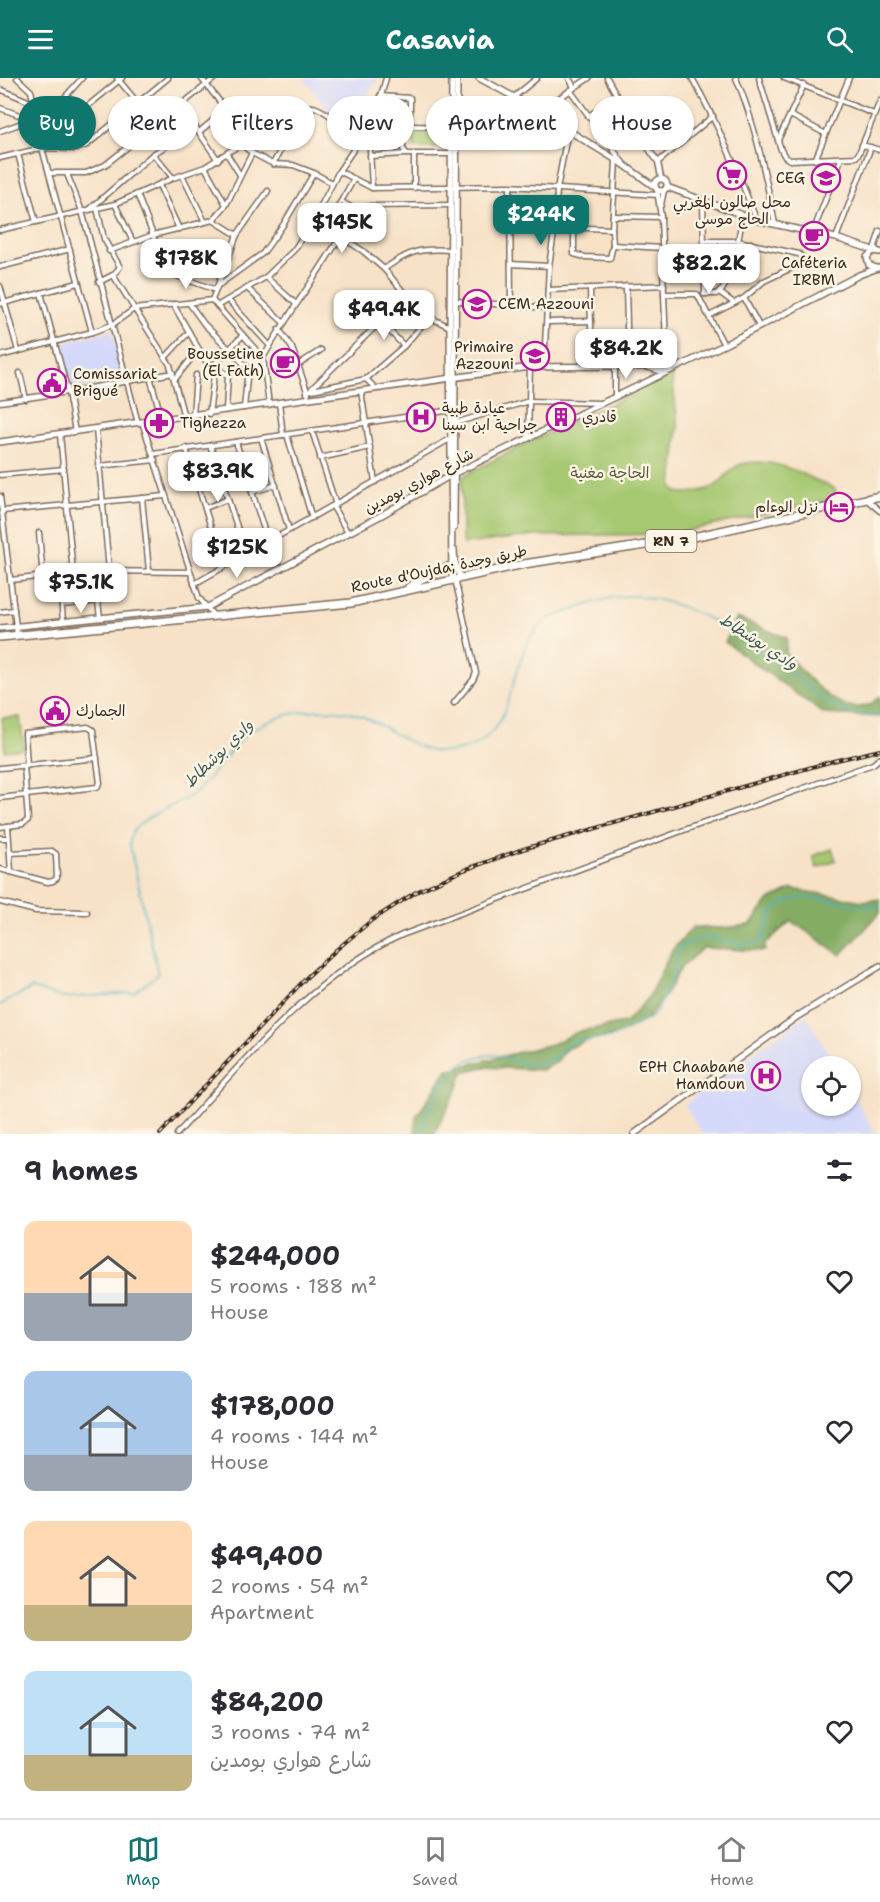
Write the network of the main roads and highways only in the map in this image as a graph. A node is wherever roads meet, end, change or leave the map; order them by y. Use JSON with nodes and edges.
{"nodes":[{"id":1,"x":880,"y":496,"type":"edge"},
{"id":2,"x":453,"y":565,"type":"road end"},
{"id":3,"x":407,"y":589,"type":"junction"},
{"id":4,"x":0,"y":637,"type":"edge"}],
"edges":[{"from":1,"to":3,"type":"main road","name":"Route d'Oujda; طريق وجدة","number":"RN 7"},
{"from":2,"to":3,"type":"main road"},
{"from":3,"to":4,"type":"main road","name":"Route d'Oujda; طريق وجدة","number":"RN 7"}]}
